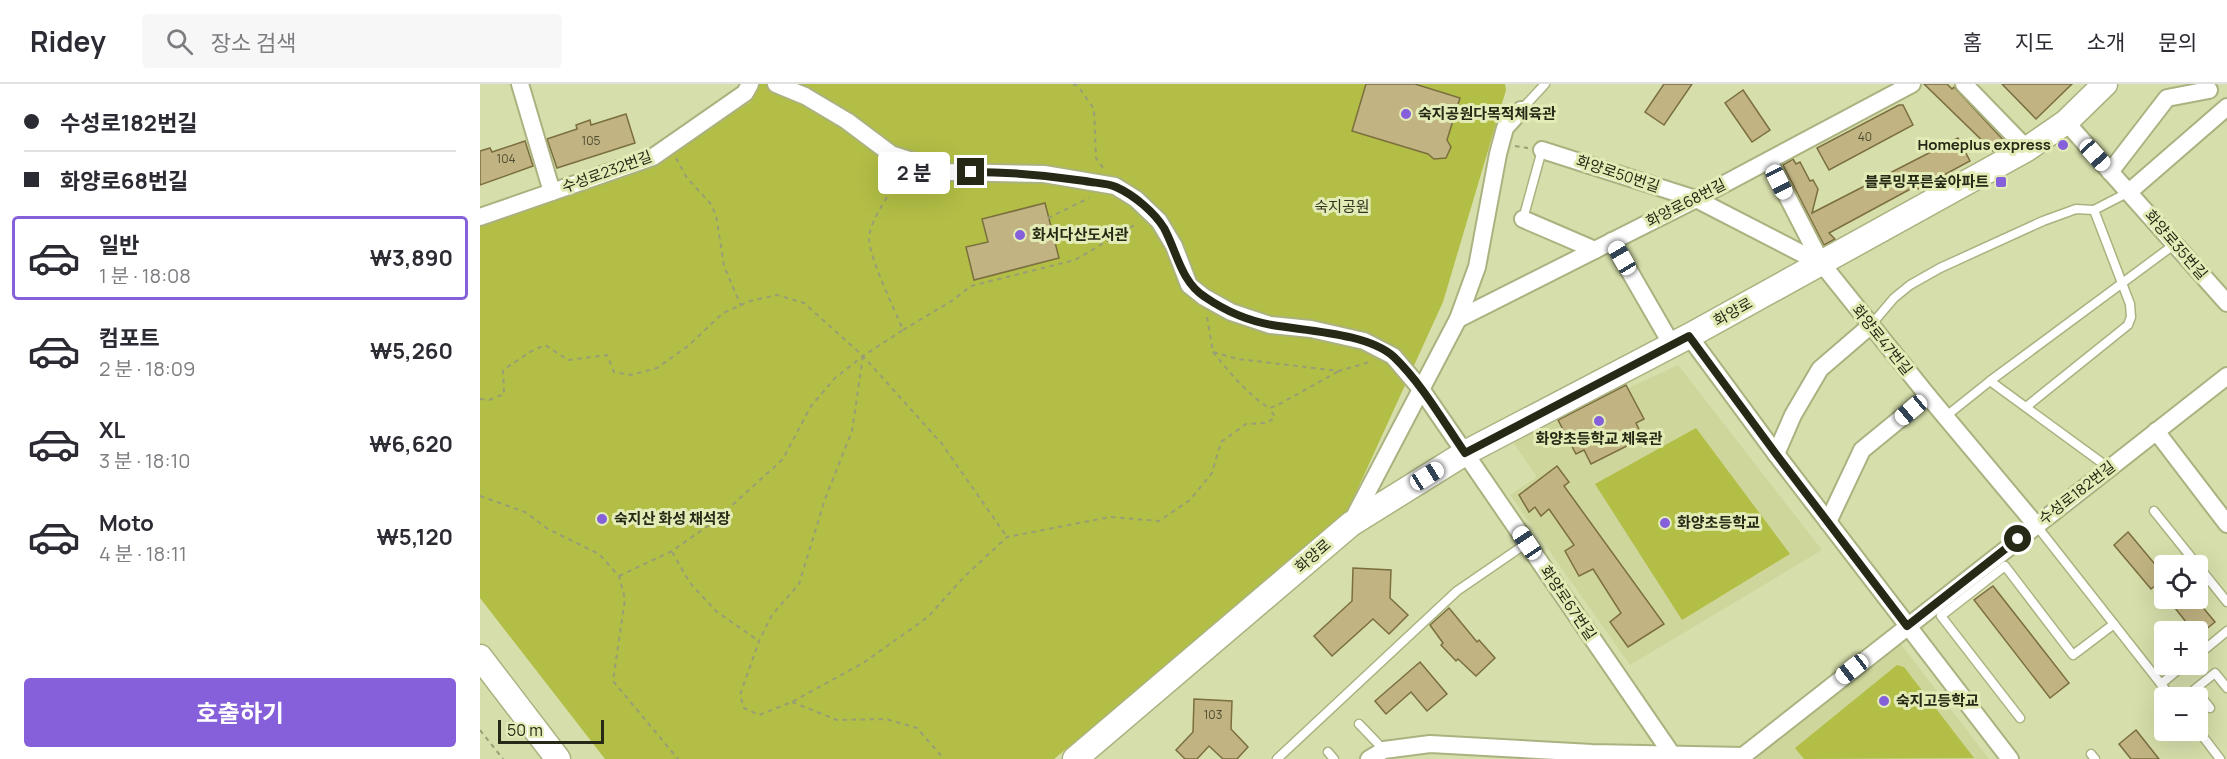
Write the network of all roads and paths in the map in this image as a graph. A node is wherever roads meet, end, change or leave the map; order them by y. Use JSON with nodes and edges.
{"nodes":[{"id":1,"x":520,"y":84,"type":"edge"},
{"id":2,"x":750,"y":84,"type":"edge"},
{"id":3,"x":776,"y":84,"type":"edge"},
{"id":4,"x":1073,"y":84,"type":"edge"},
{"id":5,"x":1529,"y":84,"type":"edge"},
{"id":6,"x":1545,"y":84,"type":"edge"},
{"id":7,"x":1912,"y":84,"type":"edge"},
{"id":8,"x":1964,"y":84,"type":"edge"},
{"id":9,"x":2105,"y":84,"type":"edge"},
{"id":10,"x":2205,"y":87,"type":"edge"},
{"id":11,"x":1538,"y":92,"type":"junction"},
{"id":12,"x":2227,"y":106,"type":"edge"},
{"id":13,"x":1521,"y":110,"type":"joint"},
{"id":14,"x":2066,"y":122,"type":"junction"},
{"id":15,"x":1501,"y":144,"type":"junction"},
{"id":16,"x":669,"y":146,"type":"junction"},
{"id":17,"x":2027,"y":149,"type":"junction"},
{"id":18,"x":1542,"y":150,"type":"junction"},
{"id":19,"x":911,"y":161,"type":"junction"},
{"id":20,"x":1768,"y":161,"type":"junction"},
{"id":21,"x":2110,"y":172,"type":"junction"},
{"id":22,"x":1115,"y":186,"type":"junction"},
{"id":23,"x":552,"y":192,"type":"junction"},
{"id":24,"x":2129,"y":192,"type":"junction"},
{"id":25,"x":1696,"y":199,"type":"junction"},
{"id":26,"x":2094,"y":210,"type":"junction"},
{"id":27,"x":1152,"y":214,"type":"junction"},
{"id":28,"x":480,"y":217,"type":"edge"},
{"id":29,"x":1048,"y":218,"type":"dead end"},
{"id":30,"x":1523,"y":219,"type":"joint"},
{"id":31,"x":1612,"y":241,"type":"junction"},
{"id":32,"x":2175,"y":244,"type":"junction"},
{"id":33,"x":1594,"y":250,"type":"junction"},
{"id":34,"x":1821,"y":264,"type":"junction"},
{"id":35,"x":2122,"y":284,"type":"junction"},
{"id":36,"x":1204,"y":297,"type":"junction"},
{"id":37,"x":2225,"y":298,"type":"edge"},
{"id":38,"x":741,"y":306,"type":"junction"},
{"id":39,"x":1458,"y":319,"type":"junction"},
{"id":40,"x":1870,"y":326,"type":"junction"},
{"id":41,"x":903,"y":330,"type":"junction"},
{"id":42,"x":1680,"y":341,"type":"junction"},
{"id":43,"x":1213,"y":352,"type":"junction"},
{"id":44,"x":863,"y":356,"type":"junction"},
{"id":45,"x":1393,"y":356,"type":"junction"},
{"id":46,"x":1339,"y":371,"type":"junction"},
{"id":47,"x":2227,"y":376,"type":"edge"},
{"id":48,"x":1990,"y":381,"type":"junction"},
{"id":49,"x":1420,"y":389,"type":"junction"},
{"id":50,"x":1928,"y":396,"type":"junction"},
{"id":51,"x":480,"y":399,"type":"edge"},
{"id":52,"x":2026,"y":407,"type":"junction"},
{"id":53,"x":1269,"y":408,"type":"junction"},
{"id":54,"x":1944,"y":417,"type":"junction"},
{"id":55,"x":2156,"y":431,"type":"junction"},
{"id":56,"x":1465,"y":453,"type":"junction"},
{"id":57,"x":1776,"y":454,"type":"junction"},
{"id":58,"x":2109,"y":468,"type":"junction"},
{"id":59,"x":480,"y":496,"type":"edge"},
{"id":60,"x":2154,"y":511,"type":"dead end"},
{"id":61,"x":1828,"y":522,"type":"junction"},
{"id":62,"x":1351,"y":524,"type":"junction"},
{"id":63,"x":2227,"y":524,"type":"edge"},
{"id":64,"x":2036,"y":525,"type":"junction"},
{"id":65,"x":1007,"y":537,"type":"junction"},
{"id":66,"x":1527,"y":543,"type":"junction"},
{"id":67,"x":672,"y":551,"type":"junction"},
{"id":68,"x":619,"y":576,"type":"junction"},
{"id":69,"x":2227,"y":602,"type":"edge"},
{"id":70,"x":2114,"y":624,"type":"junction"},
{"id":71,"x":1907,"y":626,"type":"junction"},
{"id":72,"x":2227,"y":631,"type":"edge"},
{"id":73,"x":759,"y":641,"type":"junction"},
{"id":74,"x":2208,"y":647,"type":"edge"},
{"id":75,"x":480,"y":657,"type":"edge"},
{"id":76,"x":2172,"y":675,"type":"edge"},
{"id":77,"x":2161,"y":684,"type":"junction"},
{"id":78,"x":2163,"y":687,"type":"edge"},
{"id":79,"x":2227,"y":688,"type":"edge"},
{"id":80,"x":792,"y":702,"type":"junction"},
{"id":81,"x":2210,"y":708,"type":"dead end"},
{"id":82,"x":2020,"y":718,"type":"dead end"},
{"id":83,"x":1359,"y":724,"type":"dead end"},
{"id":84,"x":480,"y":730,"type":"edge"},
{"id":85,"x":2206,"y":741,"type":"edge"},
{"id":86,"x":1384,"y":750,"type":"junction"},
{"id":87,"x":1670,"y":756,"type":"edge"},
{"id":88,"x":503,"y":759,"type":"edge"},
{"id":89,"x":558,"y":759,"type":"edge"},
{"id":90,"x":678,"y":759,"type":"edge"},
{"id":91,"x":944,"y":759,"type":"edge"},
{"id":92,"x":1076,"y":759,"type":"edge"},
{"id":93,"x":1277,"y":759,"type":"edge"},
{"id":94,"x":1369,"y":759,"type":"edge"},
{"id":95,"x":2010,"y":759,"type":"edge"},
{"id":96,"x":2220,"y":759,"type":"edge"}],
"edges":[{"from":1,"to":23,"type":"street"},
{"from":2,"to":16,"type":"street","name":"수성로232번길"},
{"from":3,"to":19,"type":"street"},
{"from":4,"to":22,"type":"path"},
{"from":5,"to":11,"type":"lane"},
{"from":6,"to":11,"type":"lane"},
{"from":7,"to":20,"type":"street","name":"화양로68번길"},
{"from":8,"to":17,"type":"street"},
{"from":9,"to":14,"type":"street","name":"화양로"},
{"from":10,"to":12,"type":"street"},
{"from":10,"to":21,"type":"street"},
{"from":11,"to":13,"type":"lane"},
{"from":12,"to":24,"type":"street"},
{"from":13,"to":15,"type":"street"},
{"from":14,"to":17,"type":"street","name":"화양로"},
{"from":14,"to":21,"type":"street","name":"화양로35번길"},
{"from":15,"to":18,"type":"path"},
{"from":15,"to":39,"type":"street"},
{"from":16,"to":23,"type":"street","name":"수성로232번길"},
{"from":16,"to":38,"type":"path"},
{"from":17,"to":34,"type":"street","name":"화양로"},
{"from":18,"to":25,"type":"street","name":"화양로50번길"},
{"from":18,"to":30,"type":"lane"},
{"from":19,"to":22,"type":"street"},
{"from":19,"to":41,"type":"path"},
{"from":20,"to":25,"type":"street","name":"화양로68번길"},
{"from":20,"to":34,"type":"street"},
{"from":21,"to":24,"type":"street","name":"화양로35번길"},
{"from":22,"to":27,"type":"street"},
{"from":22,"to":29,"type":"path"},
{"from":23,"to":28,"type":"street","name":"수성로232번길"},
{"from":24,"to":26,"type":"lane"},
{"from":24,"to":32,"type":"street","name":"화양로35번길"},
{"from":25,"to":31,"type":"street","name":"화양로68번길"},
{"from":25,"to":34,"type":"street","name":"화양로50번길"},
{"from":26,"to":35,"type":"lane"},
{"from":26,"to":40,"type":"lane"},
{"from":27,"to":36,"type":"street"},
{"from":27,"to":41,"type":"path"},
{"from":30,"to":33,"type":"street"},
{"from":31,"to":33,"type":"street","name":"화양로68번길"},
{"from":31,"to":42,"type":"street"},
{"from":32,"to":35,"type":"lane"},
{"from":32,"to":37,"type":"street","name":"화양로35번길"},
{"from":33,"to":39,"type":"street","name":"화양로68번길"},
{"from":34,"to":40,"type":"street","name":"화양로47번길"},
{"from":34,"to":42,"type":"street","name":"화양로"},
{"from":35,"to":48,"type":"lane"},
{"from":35,"to":52,"type":"lane"},
{"from":36,"to":43,"type":"path"},
{"from":36,"to":45,"type":"street"},
{"from":38,"to":44,"type":"path"},
{"from":38,"to":51,"type":"path"},
{"from":39,"to":49,"type":"street"},
{"from":40,"to":50,"type":"street","name":"화양로47번길"},
{"from":40,"to":57,"type":"street"},
{"from":41,"to":44,"type":"path"},
{"from":42,"to":56,"type":"street","name":"화양로"},
{"from":42,"to":57,"type":"street"},
{"from":43,"to":46,"type":"path"},
{"from":43,"to":53,"type":"path"},
{"from":44,"to":65,"type":"path"},
{"from":44,"to":67,"type":"path"},
{"from":44,"to":73,"type":"path"},
{"from":45,"to":46,"type":"path"},
{"from":45,"to":49,"type":"street"},
{"from":46,"to":53,"type":"path"},
{"from":47,"to":55,"type":"street","name":"수성로182번길"},
{"from":48,"to":52,"type":"lane"},
{"from":48,"to":54,"type":"lane"},
{"from":49,"to":56,"type":"street"},
{"from":49,"to":62,"type":"street"},
{"from":50,"to":54,"type":"street","name":"화양로47번길"},
{"from":50,"to":61,"type":"street"},
{"from":52,"to":58,"type":"lane"},
{"from":53,"to":65,"type":"path"},
{"from":54,"to":64,"type":"street","name":"화양로47번길"},
{"from":55,"to":58,"type":"street","name":"수성로182번길"},
{"from":55,"to":63,"type":"street"},
{"from":56,"to":62,"type":"street","name":"화양로"},
{"from":56,"to":66,"type":"street","name":"화양로67번길"},
{"from":57,"to":61,"type":"street"},
{"from":58,"to":64,"type":"street","name":"수성로182번길"},
{"from":59,"to":68,"type":"path"},
{"from":60,"to":69,"type":"lane"},
{"from":61,"to":71,"type":"street"},
{"from":62,"to":92,"type":"street","name":"화양로"},
{"from":64,"to":70,"type":"lane"},
{"from":64,"to":71,"type":"street","name":"수성로182번길"},
{"from":65,"to":80,"type":"path"},
{"from":66,"to":87,"type":"street","name":"화양로67번길"},
{"from":66,"to":93,"type":"lane"},
{"from":67,"to":68,"type":"path"},
{"from":67,"to":73,"type":"path"},
{"from":68,"to":90,"type":"path"},
{"from":70,"to":77,"type":"lane"},
{"from":70,"to":82,"type":"lane"},
{"from":71,"to":87,"type":"street","name":"수성로182번길"},
{"from":71,"to":95,"type":"street"},
{"from":72,"to":74,"type":"lane"},
{"from":73,"to":80,"type":"path"},
{"from":75,"to":89,"type":"street"},
{"from":76,"to":77,"type":"lane"},
{"from":77,"to":78,"type":"lane"},
{"from":79,"to":81,"type":"lane"},
{"from":80,"to":91,"type":"path"},
{"from":83,"to":86,"type":"lane"},
{"from":84,"to":88,"type":"path"},
{"from":85,"to":96,"type":"lane"},
{"from":86,"to":87,"type":"street","name":"수성로182번길"},
{"from":86,"to":94,"type":"street","name":"수성로182번길"}]}
